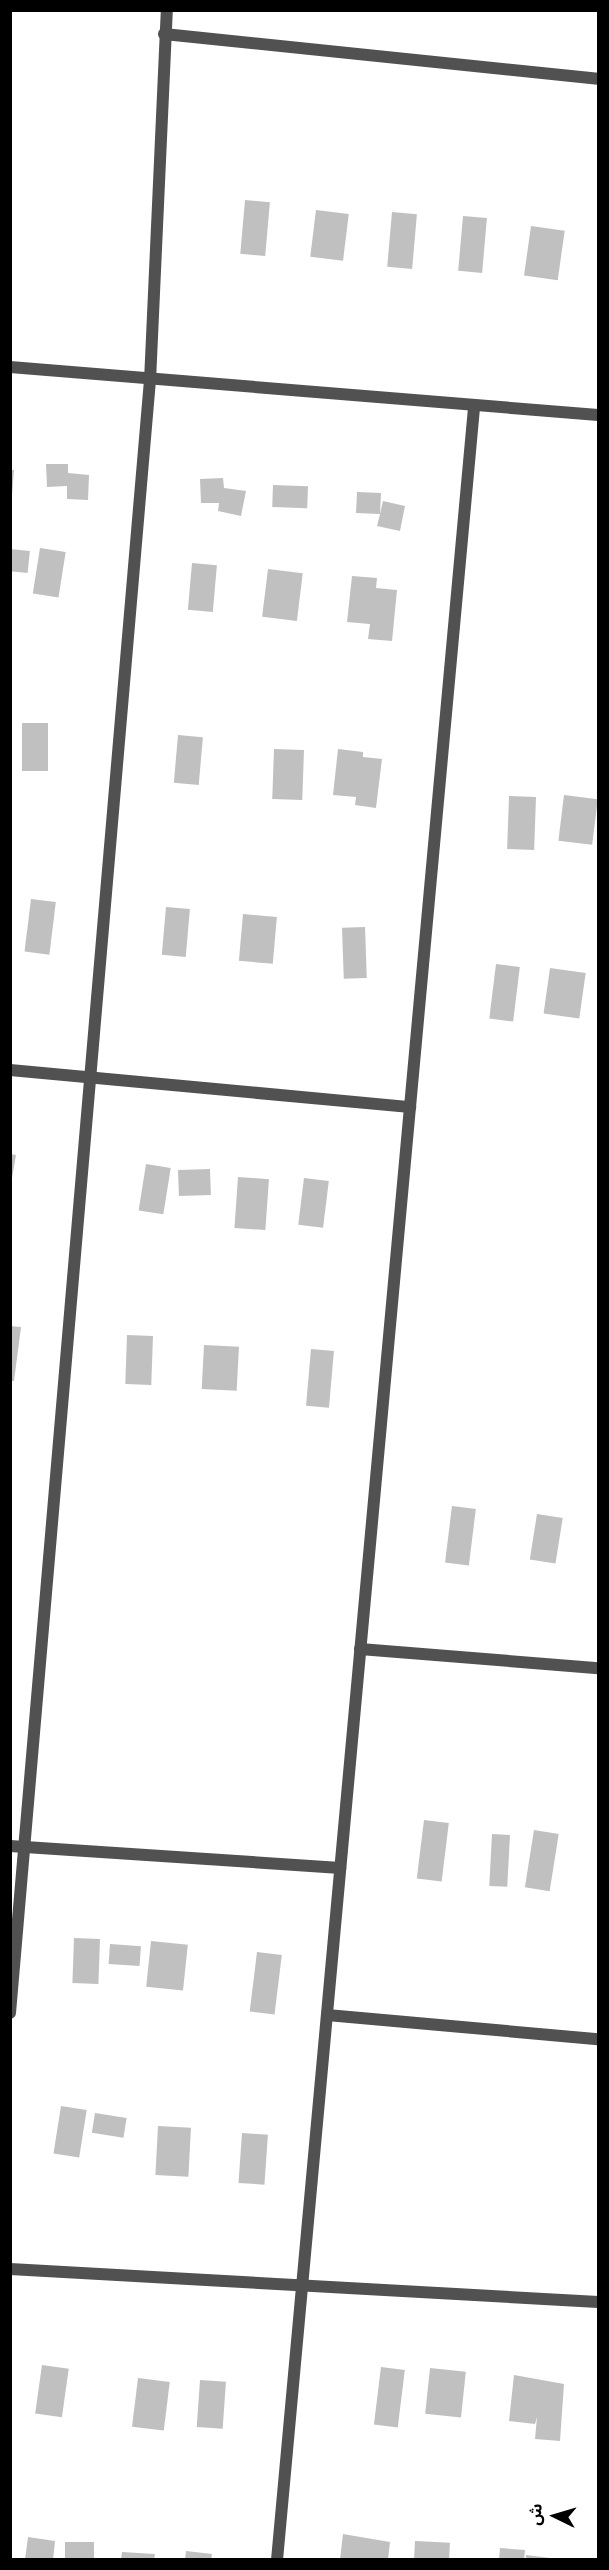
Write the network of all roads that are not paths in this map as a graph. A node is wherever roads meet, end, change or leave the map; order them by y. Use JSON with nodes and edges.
{"nodes":[{"id":1,"x":167,"y":10,"type":"edge"},
{"id":2,"x":164,"y":34,"type":"junction"},
{"id":3,"x":598,"y":79,"type":"edge"},
{"id":4,"x":10,"y":367,"type":"edge"},
{"id":5,"x":150,"y":381,"type":"junction"},
{"id":6,"x":474,"y":406,"type":"junction"},
{"id":7,"x":598,"y":415,"type":"edge"},
{"id":8,"x":10,"y":1070,"type":"edge"},
{"id":9,"x":92,"y":1076,"type":"junction"},
{"id":10,"x":410,"y":1107,"type":"junction"},
{"id":11,"x":360,"y":1648,"type":"junction"},
{"id":12,"x":598,"y":1668,"type":"edge"},
{"id":13,"x":10,"y":1846,"type":"edge"},
{"id":14,"x":25,"y":1847,"type":"junction"},
{"id":15,"x":340,"y":1868,"type":"junction"},
{"id":16,"x":10,"y":2013,"type":"edge"},
{"id":17,"x":327,"y":2015,"type":"junction"},
{"id":18,"x":598,"y":2039,"type":"edge"},
{"id":19,"x":10,"y":2269,"type":"edge"},
{"id":20,"x":303,"y":2285,"type":"junction"},
{"id":21,"x":598,"y":2302,"type":"edge"},
{"id":22,"x":277,"y":2559,"type":"edge"}],
"edges":[{"from":1,"to":2,"type":"street"},
{"from":2,"to":3,"type":"street"},
{"from":2,"to":5,"type":"street"},
{"from":4,"to":5,"type":"street"},
{"from":5,"to":6,"type":"street"},
{"from":5,"to":9,"type":"street"},
{"from":6,"to":7,"type":"street"},
{"from":6,"to":10,"type":"street"},
{"from":8,"to":9,"type":"street"},
{"from":9,"to":10,"type":"street"},
{"from":9,"to":14,"type":"street"},
{"from":10,"to":11,"type":"street"},
{"from":11,"to":12,"type":"street"},
{"from":11,"to":15,"type":"street"},
{"from":13,"to":14,"type":"street"},
{"from":14,"to":15,"type":"street"},
{"from":14,"to":16,"type":"street"},
{"from":15,"to":17,"type":"street"},
{"from":17,"to":18,"type":"street"},
{"from":17,"to":20,"type":"street"},
{"from":19,"to":20,"type":"street"},
{"from":20,"to":21,"type":"street"},
{"from":20,"to":22,"type":"street"}]}
